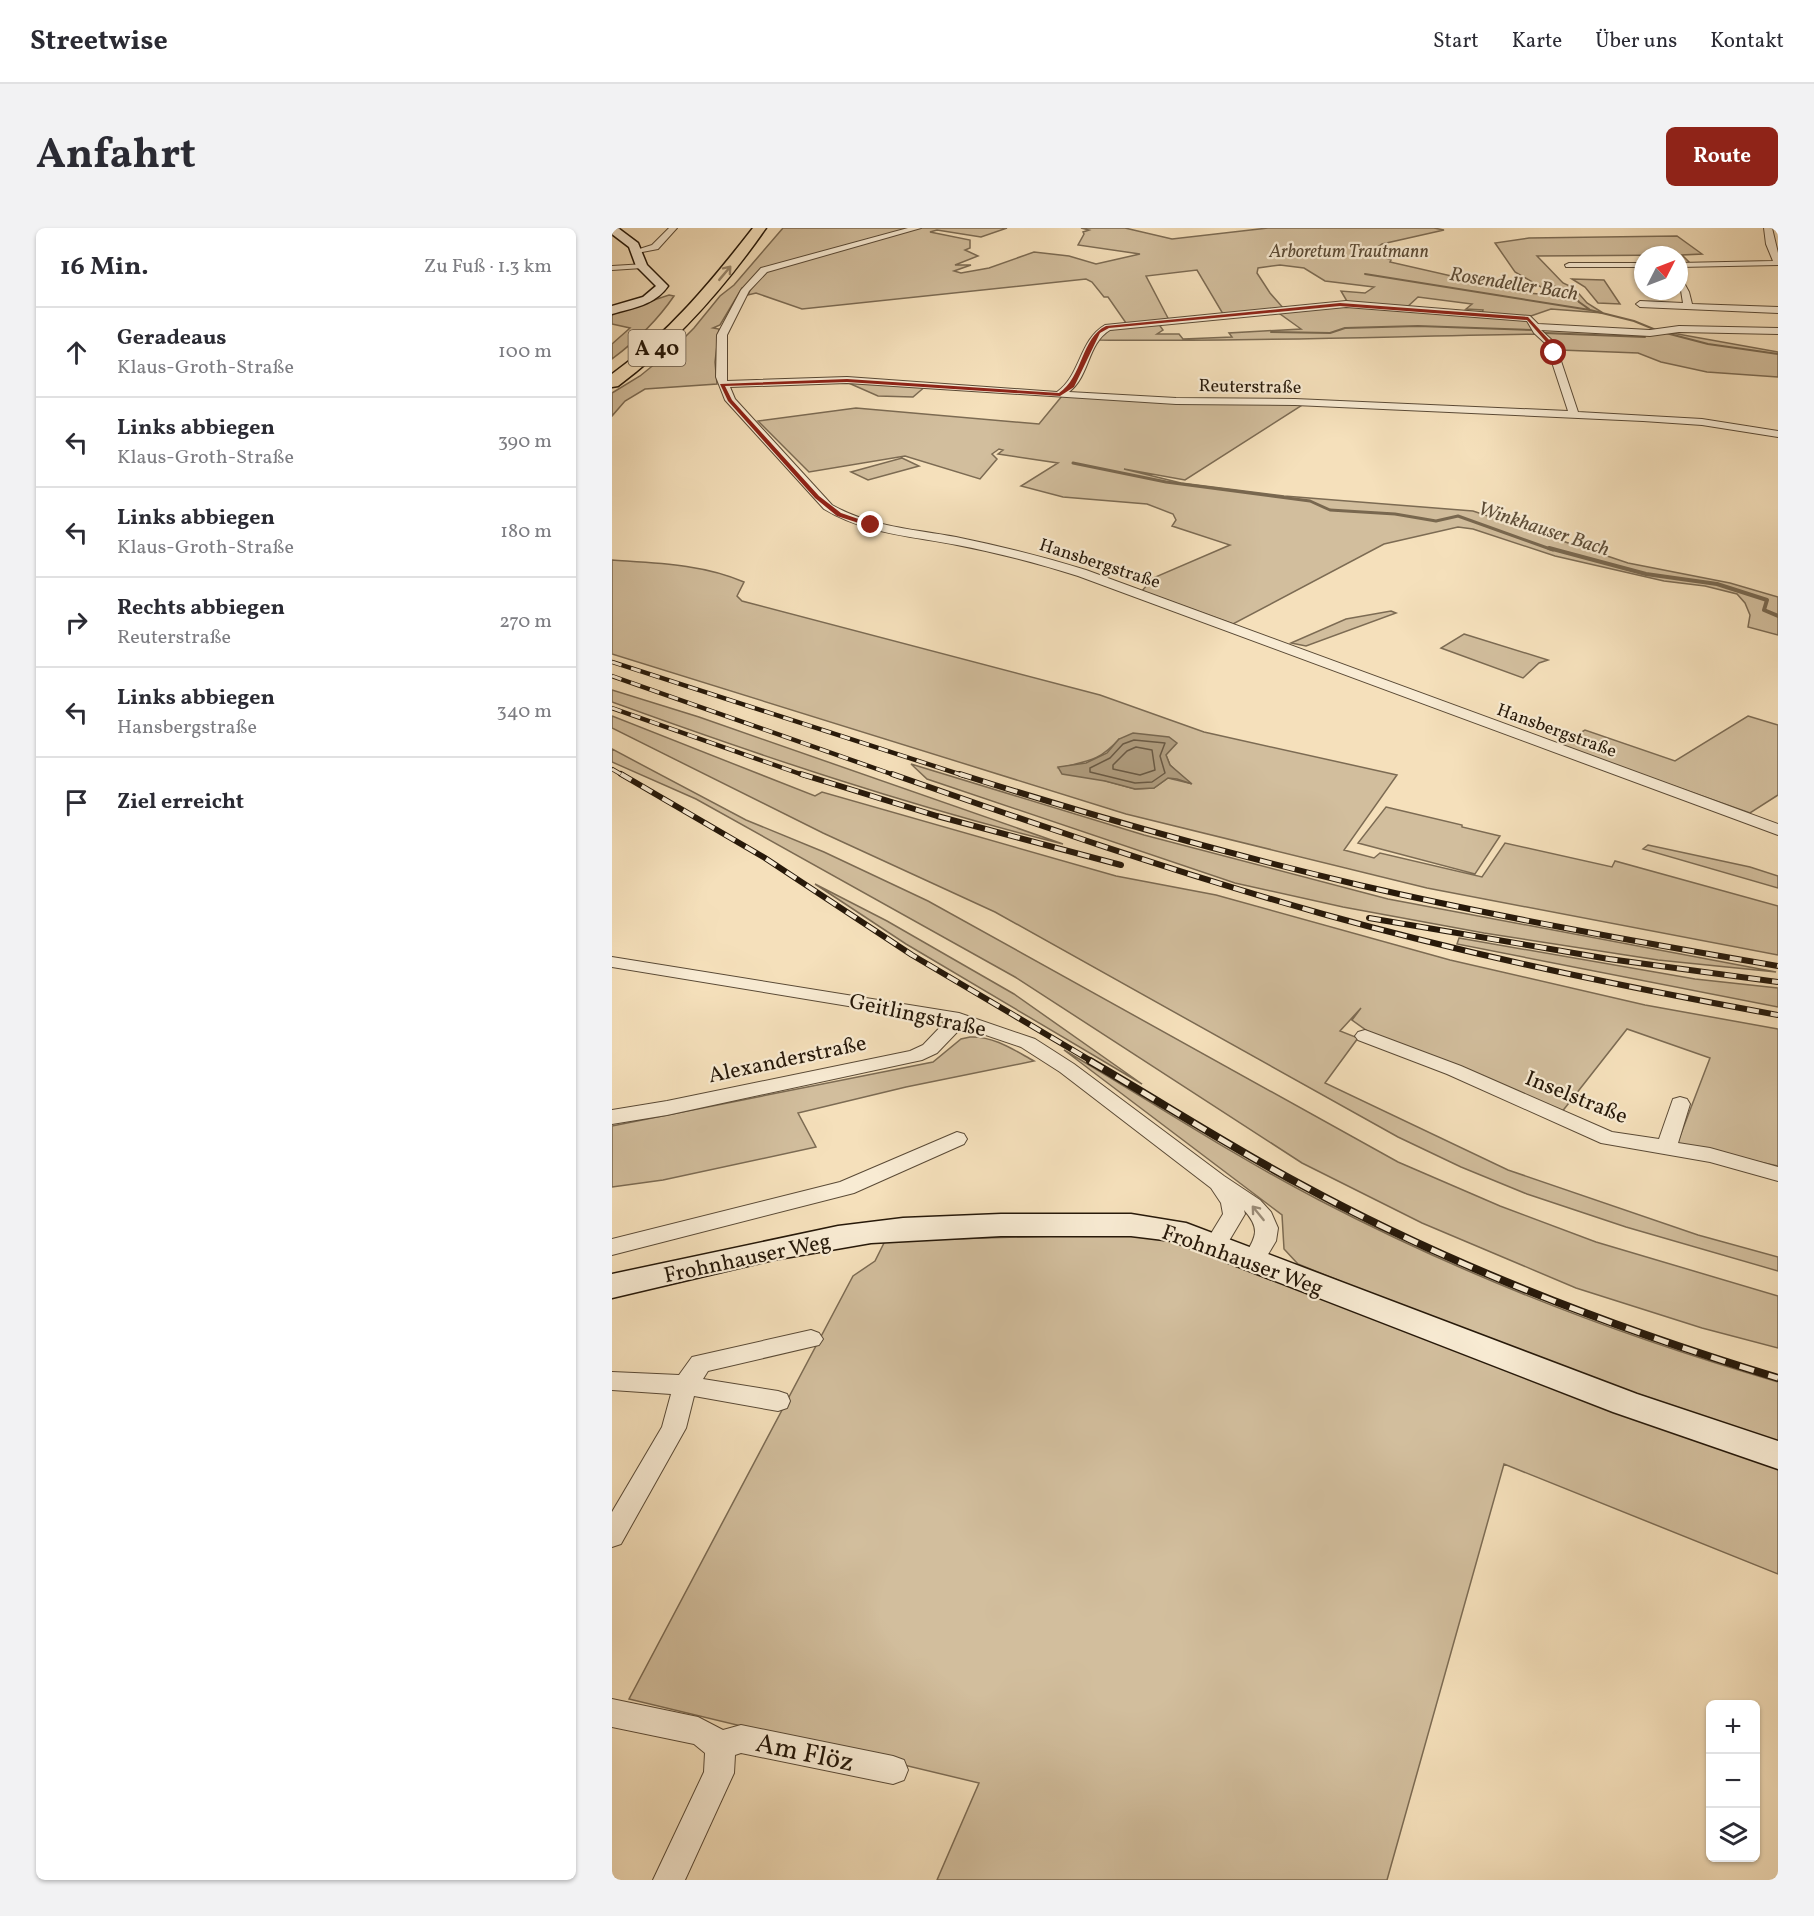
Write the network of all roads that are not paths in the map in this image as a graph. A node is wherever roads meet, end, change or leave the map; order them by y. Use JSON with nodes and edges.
{"nodes":[{"id":1,"x":673,"y":228,"type":"edge"},
{"id":2,"x":745,"y":228,"type":"edge"},
{"id":3,"x":760,"y":228,"type":"edge"},
{"id":4,"x":774,"y":228,"type":"edge"},
{"id":5,"x":917,"y":228,"type":"edge"},
{"id":6,"x":1768,"y":228,"type":"edge"},
{"id":7,"x":612,"y":229,"type":"edge"},
{"id":8,"x":634,"y":247,"type":"junction"},
{"id":9,"x":739,"y":256,"type":"junction"},
{"id":10,"x":1778,"y":263,"type":"edge"},
{"id":11,"x":1569,"y":265,"type":"dead end"},
{"id":12,"x":1634,"y":265,"type":"edge"},
{"id":13,"x":1688,"y":265,"type":"edge"},
{"id":14,"x":642,"y":266,"type":"junction"},
{"id":15,"x":612,"y":268,"type":"edge"},
{"id":16,"x":1686,"y":300,"type":"edge"},
{"id":17,"x":1640,"y":304,"type":"dead end"},
{"id":18,"x":1688,"y":306,"type":"junction"},
{"id":19,"x":1749,"y":309,"type":"junction"},
{"id":20,"x":612,"y":310,"type":"edge"},
{"id":21,"x":1778,"y":310,"type":"edge"},
{"id":22,"x":1536,"y":327,"type":"junction"},
{"id":23,"x":1757,"y":330,"type":"junction"},
{"id":24,"x":1778,"y":331,"type":"edge"},
{"id":25,"x":612,"y":370,"type":"edge"},
{"id":26,"x":612,"y":382,"type":"edge"},
{"id":27,"x":722,"y":384,"type":"junction"},
{"id":28,"x":1060,"y":394,"type":"junction"},
{"id":29,"x":1574,"y":415,"type":"junction"},
{"id":30,"x":1778,"y":434,"type":"edge"},
{"id":31,"x":1778,"y":830,"type":"edge"},
{"id":32,"x":612,"y":962,"type":"edge"},
{"id":33,"x":959,"y":1019,"type":"junction"},
{"id":34,"x":1365,"y":1036,"type":"dead end"},
{"id":35,"x":1680,"y":1104,"type":"dead end"},
{"id":36,"x":612,"y":1116,"type":"edge"},
{"id":37,"x":957,"y":1139,"type":"dead end"},
{"id":38,"x":1666,"y":1149,"type":"junction"},
{"id":39,"x":1778,"y":1174,"type":"edge"},
{"id":40,"x":1216,"y":1180,"type":"junction"},
{"id":41,"x":1215,"y":1245,"type":"junction"},
{"id":42,"x":612,"y":1247,"type":"edge"},
{"id":43,"x":1253,"y":1260,"type":"junction"},
{"id":44,"x":612,"y":1286,"type":"edge"},
{"id":45,"x":811,"y":1339,"type":"dead end"},
{"id":46,"x":612,"y":1381,"type":"edge"},
{"id":47,"x":685,"y":1385,"type":"junction"},
{"id":48,"x":778,"y":1401,"type":"dead end"},
{"id":49,"x":1778,"y":1455,"type":"edge"},
{"id":50,"x":612,"y":1536,"type":"edge"},
{"id":51,"x":612,"y":1713,"type":"edge"},
{"id":52,"x":718,"y":1746,"type":"junction"},
{"id":53,"x":893,"y":1770,"type":"dead end"},
{"id":54,"x":669,"y":1880,"type":"edge"}],
"edges":[{"from":1,"to":8,"type":"street"},
{"from":2,"to":25,"type":"highway","number":"A 40"},
{"from":3,"to":9,"type":"highway","number":"A 40"},
{"from":4,"to":9,"type":"highway"},
{"from":5,"to":27,"type":"street"},
{"from":6,"to":10,"type":"street"},
{"from":7,"to":8,"type":"main road"},
{"from":8,"to":14,"type":"main road"},
{"from":26,"to":9,"type":"highway","number":"A 40","one_way":true},
{"from":10,"to":13,"type":"street"},
{"from":11,"to":12,"type":"street"},
{"from":14,"to":15,"type":"street"},
{"from":14,"to":20,"type":"main road"},
{"from":16,"to":18,"type":"street"},
{"from":17,"to":18,"type":"street"},
{"from":18,"to":19,"type":"street"},
{"from":19,"to":21,"type":"street"},
{"from":19,"to":23,"type":"street"},
{"from":22,"to":23,"type":"street"},
{"from":22,"to":28,"type":"street"},
{"from":22,"to":29,"type":"street"},
{"from":23,"to":24,"type":"street"},
{"from":27,"to":28,"type":"street","name":"Reuterstraße"},
{"from":27,"to":31,"type":"street","name":"Hansbergstraße"},
{"from":28,"to":29,"type":"street","name":"Reuterstraße"},
{"from":29,"to":30,"type":"street","name":"Reuterstraße"},
{"from":32,"to":33,"type":"street","name":"Geitlingstraße"},
{"from":33,"to":36,"type":"street","name":"Alexanderstraße"},
{"from":33,"to":40,"type":"street","name":"Geitlingstraße"},
{"from":34,"to":38,"type":"street","name":"Inselstraße"},
{"from":35,"to":38,"type":"street"},
{"from":37,"to":42,"type":"street","name":"Frohnhauser Weg"},
{"from":38,"to":39,"type":"street","name":"Inselstraße"},
{"from":40,"to":41,"type":"street","name":"Geitlingstraße"},
{"from":43,"to":40,"type":"street","name":"Geitlingstraße","one_way":true},
{"from":41,"to":43,"type":"main road","name":"Frohnhauser Weg"},
{"from":41,"to":44,"type":"main road","name":"Frohnhauser Weg"},
{"from":43,"to":49,"type":"main road","name":"Frohnhauser Weg"},
{"from":45,"to":47,"type":"street"},
{"from":46,"to":47,"type":"street"},
{"from":47,"to":48,"type":"street"},
{"from":47,"to":50,"type":"street"},
{"from":51,"to":52,"type":"street"},
{"from":52,"to":53,"type":"street","name":"Am Flöz"},
{"from":52,"to":54,"type":"street","name":"Am Flöz"}]}
